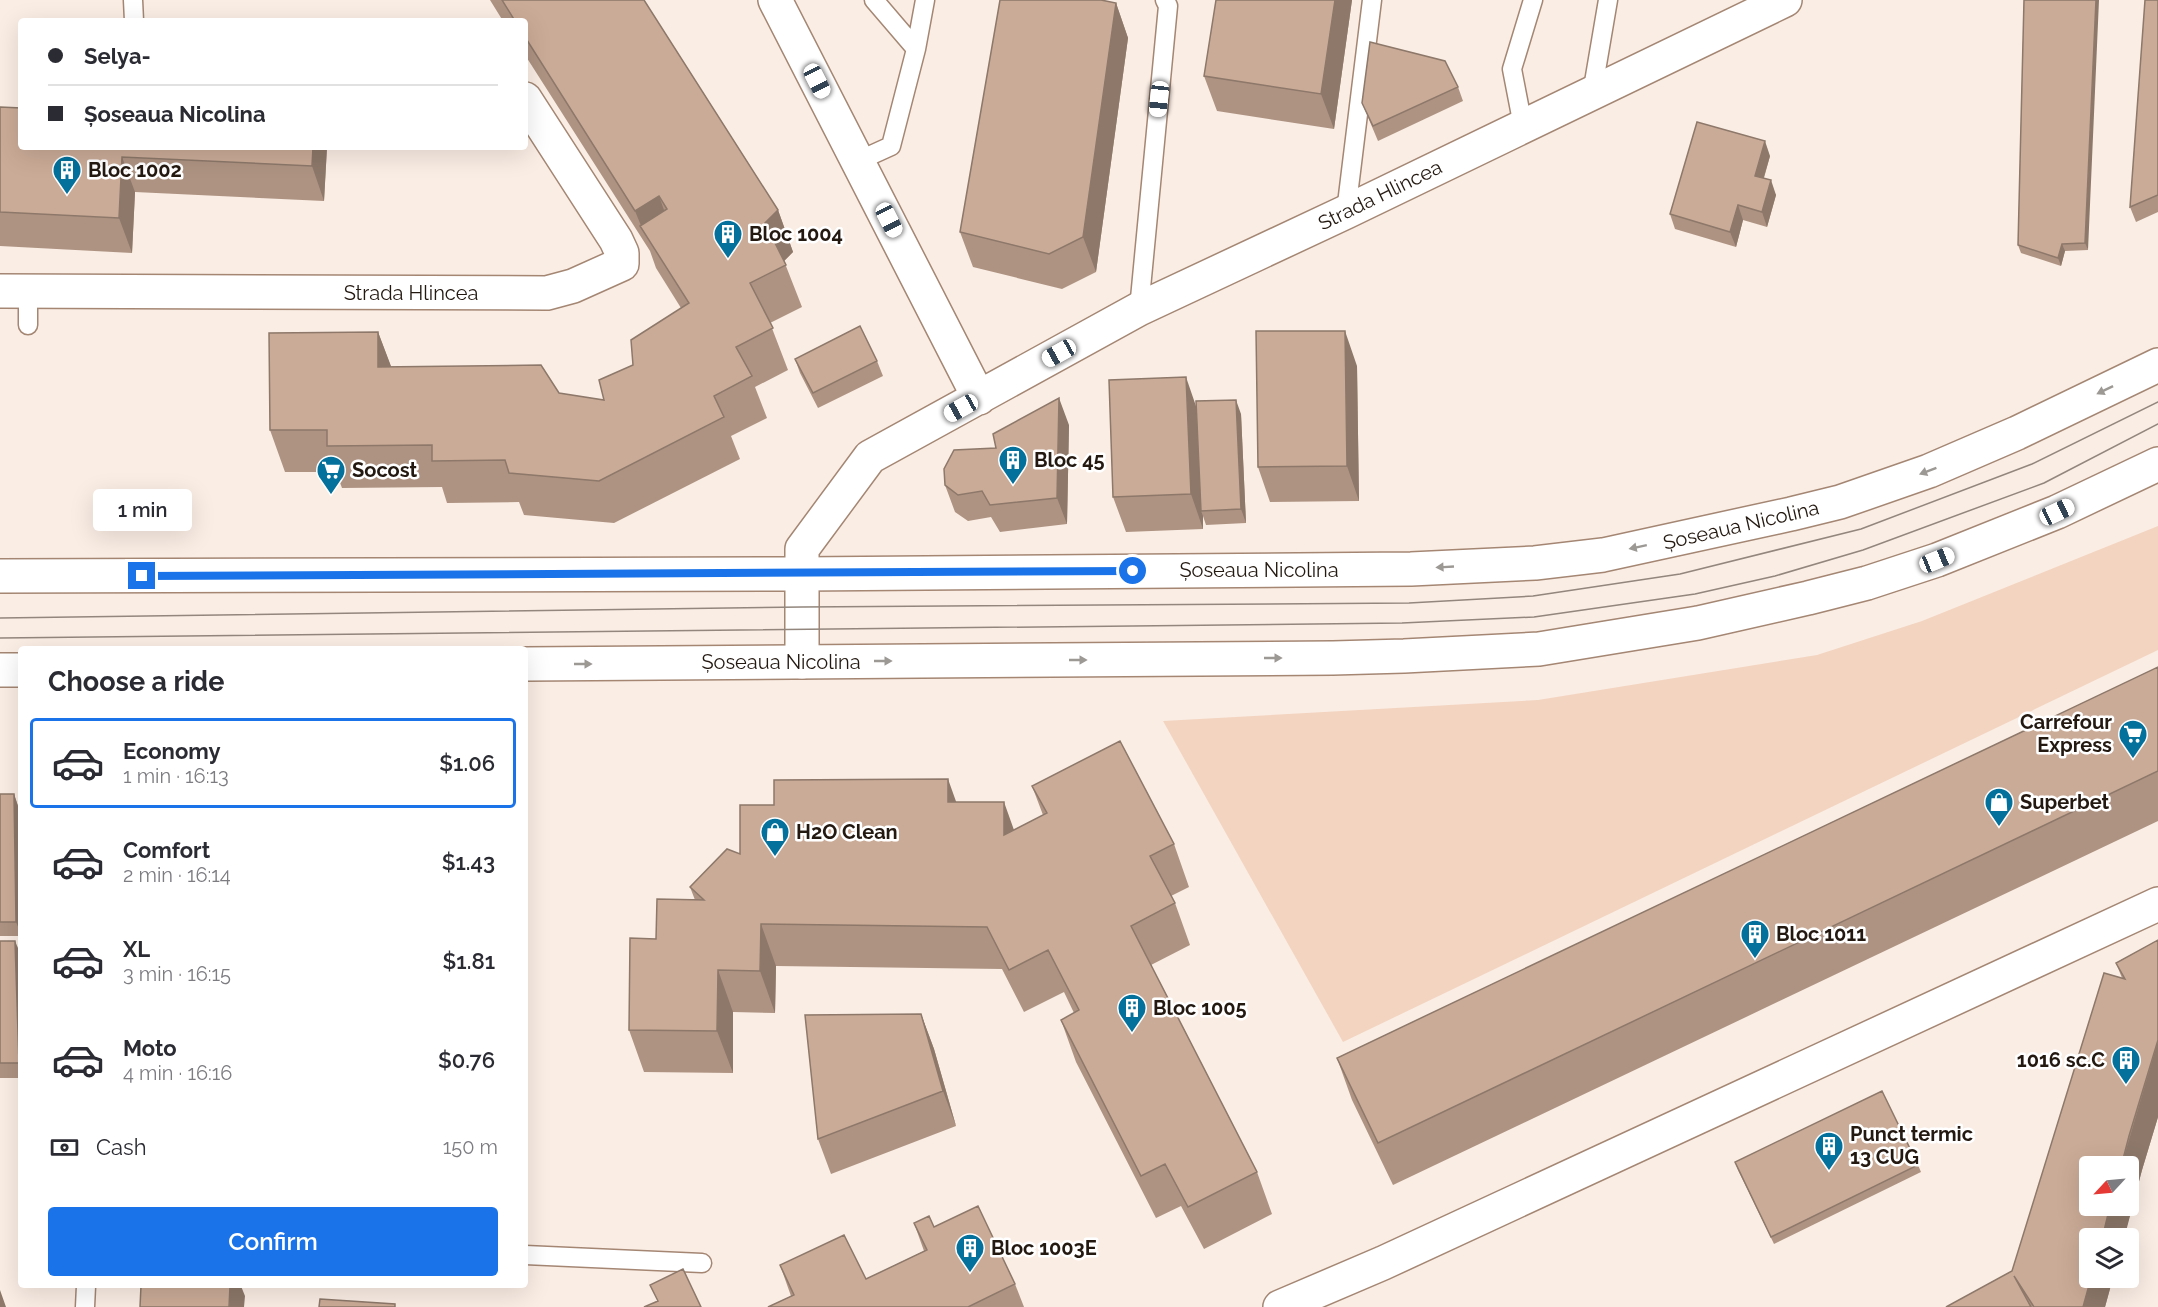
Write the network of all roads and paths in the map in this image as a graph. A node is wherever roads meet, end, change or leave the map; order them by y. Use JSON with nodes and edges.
{"nodes":[{"id":1,"x":133,"y":0,"type":"edge"},
{"id":2,"x":775,"y":0,"type":"edge"},
{"id":3,"x":874,"y":0,"type":"edge"},
{"id":4,"x":925,"y":0,"type":"edge"},
{"id":5,"x":1165,"y":0,"type":"edge"},
{"id":6,"x":1372,"y":0,"type":"edge"},
{"id":7,"x":1533,"y":0,"type":"edge"},
{"id":8,"x":1608,"y":0,"type":"edge"},
{"id":9,"x":1785,"y":0,"type":"edge"},
{"id":10,"x":134,"y":18,"type":"edge"},
{"id":11,"x":916,"y":49,"type":"junction"},
{"id":12,"x":1592,"y":94,"type":"junction"},
{"id":13,"x":528,"y":104,"type":"edge"},
{"id":14,"x":1523,"y":126,"type":"junction"},
{"id":15,"x":858,"y":161,"type":"junction"},
{"id":16,"x":1346,"y":212,"type":"junction"},
{"id":17,"x":14,"y":291,"type":"edge"},
{"id":18,"x":1139,"y":309,"type":"junction"},
{"id":19,"x":28,"y":325,"type":"dead end"},
{"id":20,"x":2158,"y":365,"type":"edge"},
{"id":21,"x":979,"y":398,"type":"junction"},
{"id":22,"x":2158,"y":464,"type":"edge"},
{"id":23,"x":802,"y":574,"type":"junction"},
{"id":24,"x":0,"y":576,"type":"edge"},
{"id":25,"x":802,"y":662,"type":"junction"},
{"id":26,"x":528,"y":664,"type":"edge"},
{"id":27,"x":0,"y":670,"type":"edge"},
{"id":28,"x":18,"y":670,"type":"edge"},
{"id":29,"x":2158,"y":904,"type":"edge"},
{"id":30,"x":528,"y":1255,"type":"edge"},
{"id":31,"x":702,"y":1263,"type":"dead end"},
{"id":32,"x":86,"y":1288,"type":"edge"},
{"id":33,"x":85,"y":1307,"type":"edge"},
{"id":34,"x":1280,"y":1307,"type":"edge"}],
"edges":[{"from":1,"to":10,"type":"lane"},
{"from":2,"to":15,"type":"main road"},
{"from":3,"to":11,"type":"lane"},
{"from":4,"to":11,"type":"lane"},
{"from":5,"to":18,"type":"lane"},
{"from":6,"to":16,"type":"lane"},
{"from":7,"to":14,"type":"lane"},
{"from":8,"to":12,"type":"lane"},
{"from":9,"to":12,"type":"main road","name":"Strada Hlincea"},
{"from":11,"to":15,"type":"lane"},
{"from":12,"to":14,"type":"main road","name":"Strada Hlincea"},
{"from":13,"to":17,"type":"main road","name":"Strada Hlincea"},
{"from":14,"to":16,"type":"main road","name":"Strada Hlincea"},
{"from":15,"to":21,"type":"main road"},
{"from":16,"to":18,"type":"main road","name":"Strada Hlincea"},
{"from":17,"to":19,"type":"lane"},
{"from":18,"to":21,"type":"main road","name":"Strada Hlincea"},
{"from":20,"to":23,"type":"main road","name":"Șoseaua Nicolina","one_way":true},
{"from":21,"to":23,"type":"main road","name":"Strada Hlincea"},
{"from":25,"to":22,"type":"main road","name":"Șoseaua Nicolina","one_way":true},
{"from":23,"to":24,"type":"main road","name":"Șoseaua Nicolina"},
{"from":23,"to":25,"type":"main road","name":"Strada Hlincea"},
{"from":26,"to":25,"type":"main road","name":"Șoseaua Nicolina","one_way":true},
{"from":27,"to":28,"type":"main road"},
{"from":29,"to":34,"type":"main road"},
{"from":30,"to":31,"type":"lane"},
{"from":32,"to":33,"type":"lane"}]}
